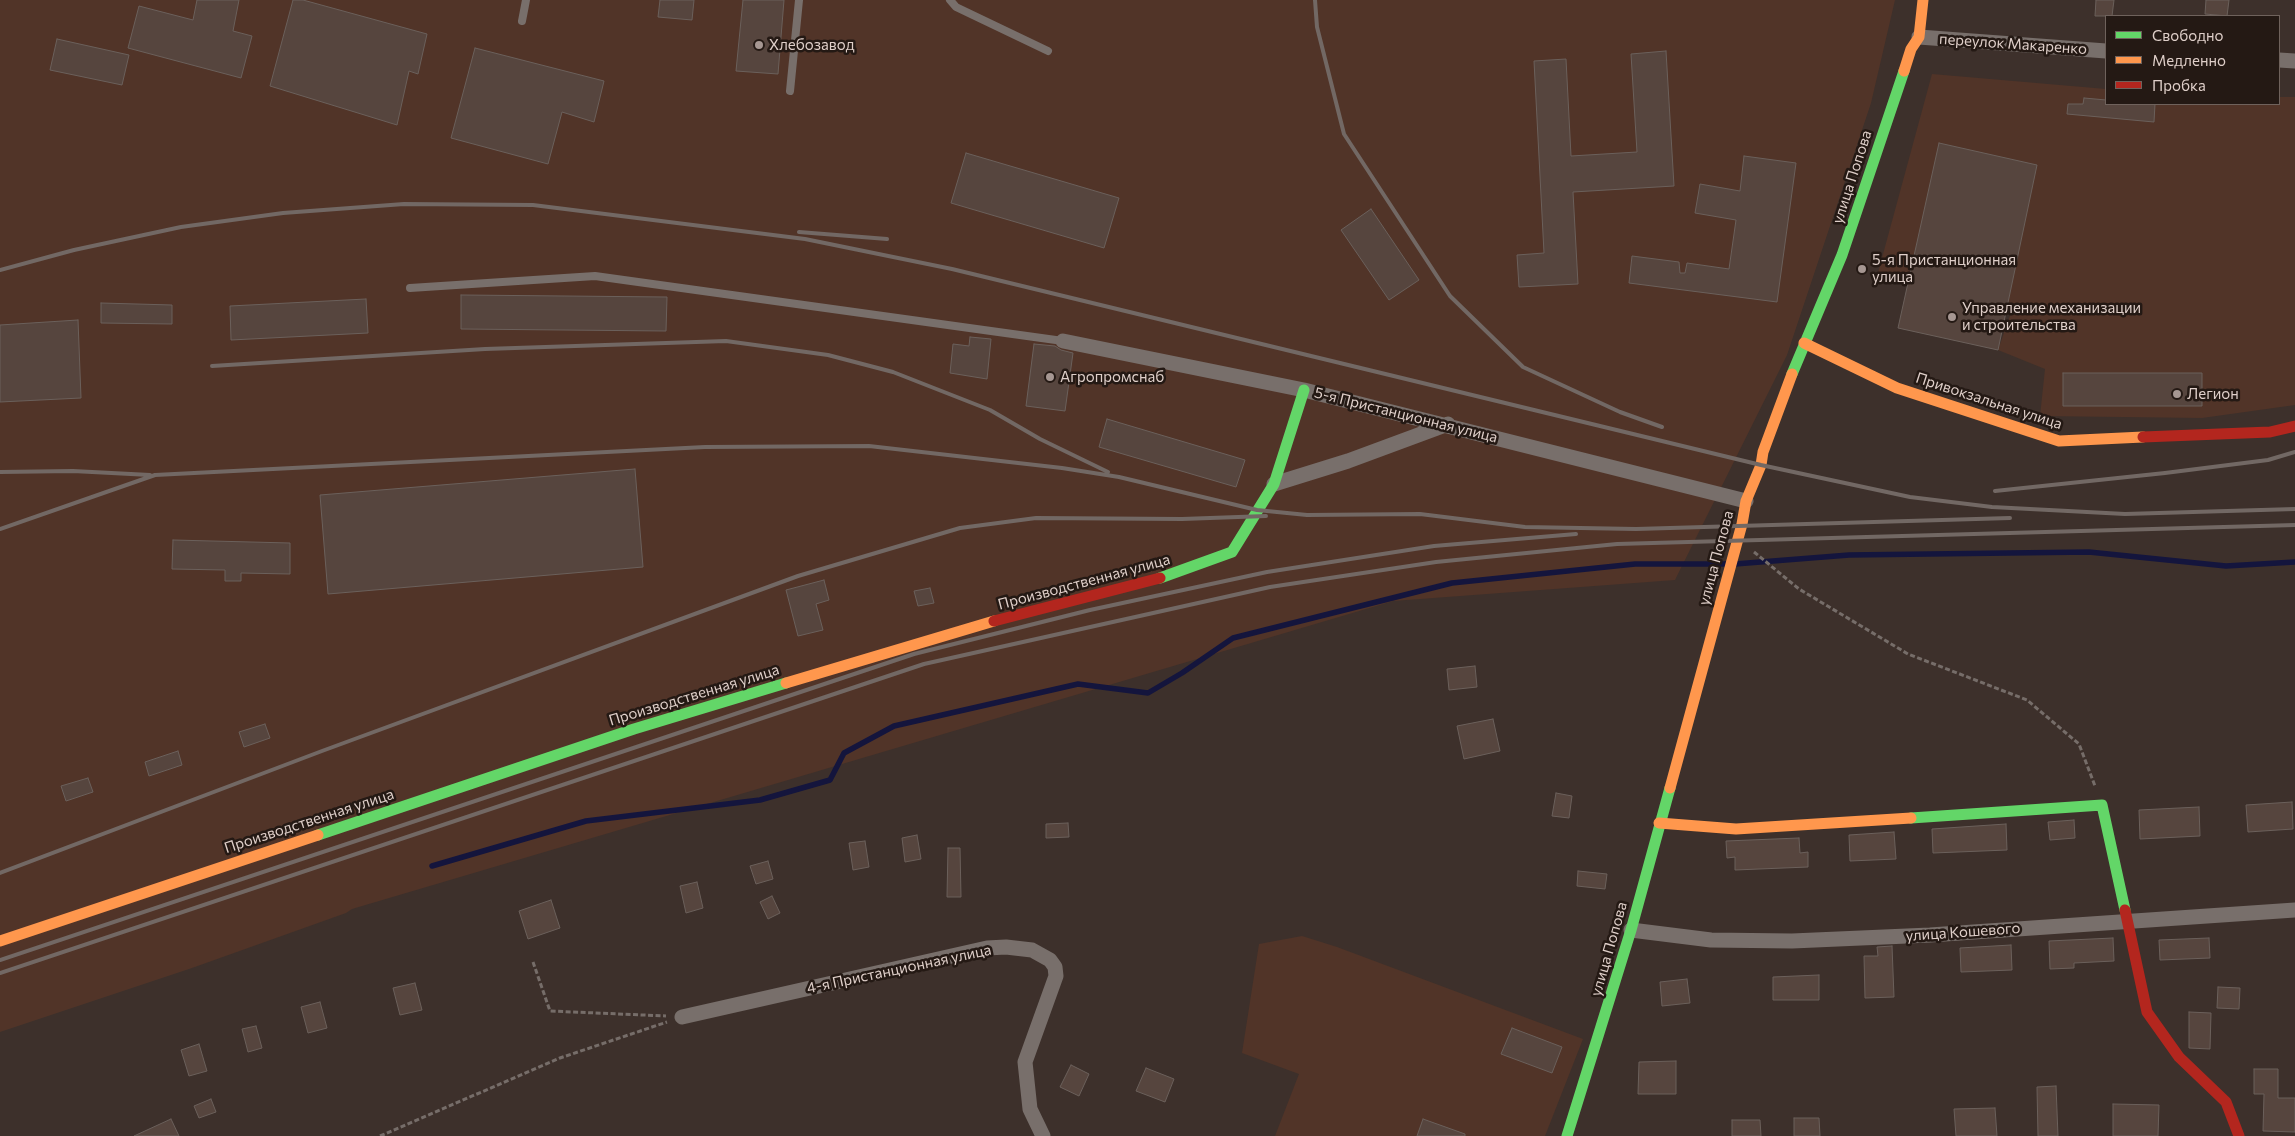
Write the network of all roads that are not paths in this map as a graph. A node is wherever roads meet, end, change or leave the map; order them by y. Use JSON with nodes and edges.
{"nodes":[{"id":1,"x":526,"y":0,"type":"edge"},
{"id":2,"x":799,"y":0,"type":"edge"},
{"id":3,"x":950,"y":0,"type":"edge"},
{"id":4,"x":1923,"y":0,"type":"edge"},
{"id":5,"x":522,"y":21,"type":"dead end"},
{"id":6,"x":1919,"y":37,"type":"junction"},
{"id":7,"x":1048,"y":50,"type":"dead end"},
{"id":8,"x":2105,"y":50,"type":"edge"},
{"id":9,"x":2280,"y":60,"type":"edge"},
{"id":10,"x":2295,"y":61,"type":"edge"},
{"id":11,"x":790,"y":91,"type":"dead end"},
{"id":12,"x":410,"y":288,"type":"dead end"},
{"id":13,"x":1063,"y":341,"type":"joint"},
{"id":14,"x":1804,"y":343,"type":"junction"},
{"id":15,"x":1304,"y":390,"type":"junction"},
{"id":16,"x":1448,"y":424,"type":"junction"},
{"id":17,"x":2295,"y":426,"type":"edge"},
{"id":18,"x":1274,"y":484,"type":"junction"},
{"id":19,"x":1746,"y":500,"type":"junction"},
{"id":20,"x":1659,"y":823,"type":"junction"},
{"id":21,"x":2295,"y":910,"type":"edge"},
{"id":22,"x":2128,"y":920,"type":"junction"},
{"id":23,"x":1631,"y":930,"type":"junction"},
{"id":24,"x":0,"y":941,"type":"edge"},
{"id":25,"x":682,"y":1017,"type":"road end"},
{"id":26,"x":1043,"y":1136,"type":"edge"},
{"id":27,"x":1567,"y":1136,"type":"edge"},
{"id":28,"x":2239,"y":1136,"type":"edge"}],
"edges":[{"from":1,"to":5,"type":"lane"},
{"from":2,"to":11,"type":"lane"},
{"from":3,"to":7,"type":"lane"},
{"from":4,"to":6,"type":"street","name":"улица Попова"},
{"from":6,"to":8,"type":"street","name":"переулок Макаренко"},
{"from":6,"to":14,"type":"street","name":"улица Попова"},
{"from":9,"to":10,"type":"street"},
{"from":12,"to":13,"type":"lane"},
{"from":13,"to":15,"type":"street","name":"5-я Пристанционная улица"},
{"from":14,"to":17,"type":"street","name":"Привокзальная улица"},
{"from":14,"to":19,"type":"street","name":"улица Попова"},
{"from":15,"to":16,"type":"street","name":"5-я Пристанционная улица"},
{"from":15,"to":18,"type":"street","name":"Производственная улица"},
{"from":16,"to":18,"type":"street"},
{"from":16,"to":19,"type":"street","name":"5-я Пристанционная улица"},
{"from":18,"to":24,"type":"street","name":"Производственная улица"},
{"from":19,"to":20,"type":"street","name":"улица Попова"},
{"from":20,"to":22,"type":"street"},
{"from":20,"to":23,"type":"street","name":"улица Попова"},
{"from":21,"to":22,"type":"street","name":"улица Кошевого"},
{"from":22,"to":23,"type":"street","name":"улица Кошевого"},
{"from":22,"to":28,"type":"street"},
{"from":23,"to":27,"type":"street","name":"улица Попова"},
{"from":25,"to":26,"type":"street","name":"4-я Пристанционная улица"}]}
